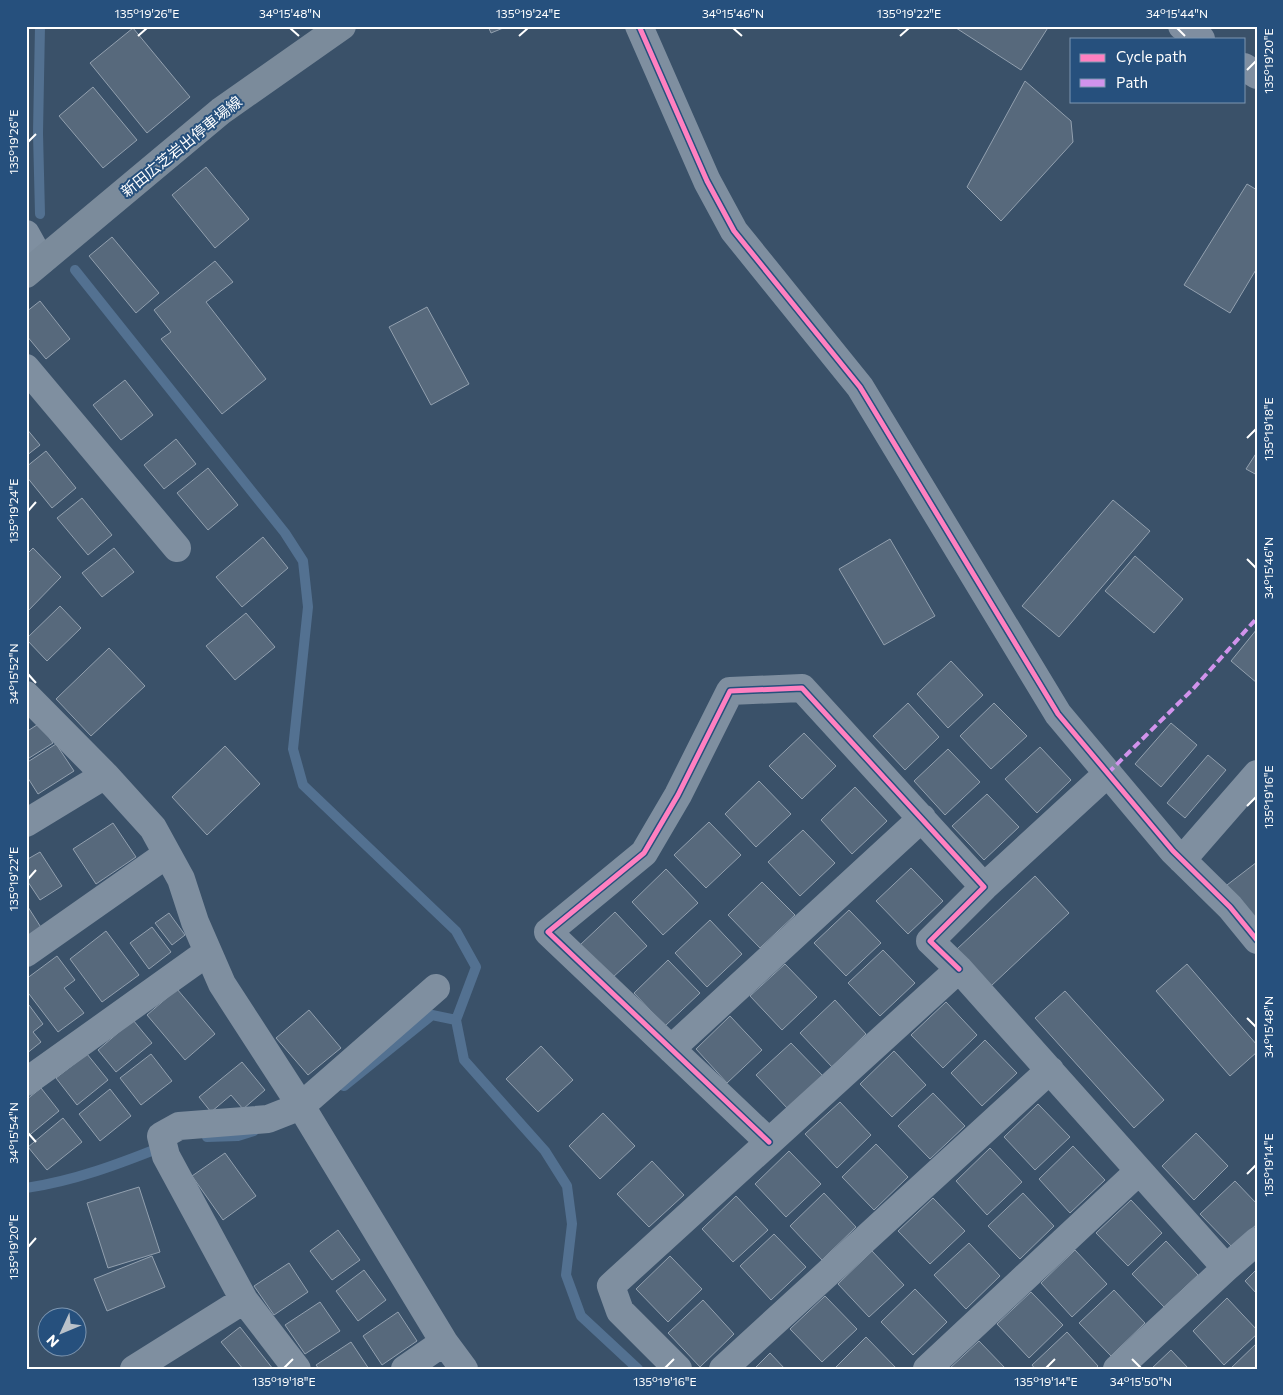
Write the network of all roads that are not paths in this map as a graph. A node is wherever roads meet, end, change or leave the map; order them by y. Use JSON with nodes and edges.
{"nodes":[{"id":1,"x":342,"y":26,"type":"edge"},
{"id":2,"x":638,"y":26,"type":"edge"},
{"id":3,"x":1182,"y":26,"type":"edge"},
{"id":4,"x":1200,"y":38,"type":"edge"},
{"id":5,"x":1246,"y":68,"type":"edge"},
{"id":6,"x":1257,"y":75,"type":"edge"},
{"id":7,"x":26,"y":234,"type":"edge"},
{"id":8,"x":34,"y":267,"type":"edge"},
{"id":9,"x":26,"y":368,"type":"edge"},
{"id":10,"x":176,"y":548,"type":"dead end"},
{"id":11,"x":26,"y":694,"type":"edge"},
{"id":12,"x":1108,"y":774,"type":"junction"},
{"id":13,"x":105,"y":775,"type":"junction"},
{"id":14,"x":1256,"y":777,"type":"edge"},
{"id":15,"x":922,"y":818,"type":"junction"},
{"id":16,"x":26,"y":823,"type":"edge"},
{"id":17,"x":168,"y":854,"type":"junction"},
{"id":18,"x":1182,"y":860,"type":"junction"},
{"id":19,"x":984,"y":886,"type":"junction"},
{"id":20,"x":1257,"y":940,"type":"edge"},
{"id":21,"x":208,"y":952,"type":"junction"},
{"id":22,"x":26,"y":953,"type":"edge"},
{"id":23,"x":959,"y":969,"type":"junction"},
{"id":24,"x":436,"y":988,"type":"dead end"},
{"id":25,"x":671,"y":1049,"type":"junction"},
{"id":26,"x":1050,"y":1070,"type":"junction"},
{"id":27,"x":26,"y":1082,"type":"edge"},
{"id":28,"x":301,"y":1106,"type":"junction"},
{"id":29,"x":769,"y":1142,"type":"junction"},
{"id":30,"x":1139,"y":1171,"type":"junction"},
{"id":31,"x":1257,"y":1241,"type":"edge"},
{"id":32,"x":1226,"y":1268,"type":"junction"},
{"id":33,"x":244,"y":1300,"type":"junction"},
{"id":34,"x":444,"y":1342,"type":"junction"},
{"id":35,"x":134,"y":1369,"type":"edge"},
{"id":36,"x":297,"y":1369,"type":"edge"},
{"id":37,"x":405,"y":1369,"type":"edge"},
{"id":38,"x":464,"y":1369,"type":"edge"},
{"id":39,"x":678,"y":1369,"type":"edge"},
{"id":40,"x":723,"y":1369,"type":"edge"},
{"id":41,"x":927,"y":1369,"type":"edge"},
{"id":42,"x":1117,"y":1369,"type":"edge"}],
"edges":[{"from":1,"to":8,"type":"main road","name":"新田広芝岩出停車場線"},
{"from":2,"to":12,"type":"street"},
{"from":3,"to":4,"type":"highway"},
{"from":5,"to":6,"type":"highway"},
{"from":7,"to":8,"type":"street"},
{"from":9,"to":10,"type":"street"},
{"from":11,"to":13,"type":"street"},
{"from":12,"to":18,"type":"street"},
{"from":12,"to":19,"type":"street"},
{"from":13,"to":16,"type":"street"},
{"from":13,"to":17,"type":"street"},
{"from":14,"to":18,"type":"street"},
{"from":15,"to":19,"type":"street"},
{"from":15,"to":25,"type":"street"},
{"from":15,"to":25,"type":"street"},
{"from":17,"to":21,"type":"street"},
{"from":17,"to":22,"type":"street"},
{"from":18,"to":20,"type":"street"},
{"from":19,"to":23,"type":"street"},
{"from":21,"to":27,"type":"street"},
{"from":21,"to":28,"type":"street"},
{"from":23,"to":26,"type":"street"},
{"from":23,"to":29,"type":"street"},
{"from":24,"to":28,"type":"street"},
{"from":25,"to":29,"type":"street"},
{"from":26,"to":30,"type":"street"},
{"from":26,"to":40,"type":"street"},
{"from":28,"to":33,"type":"street"},
{"from":28,"to":34,"type":"street"},
{"from":29,"to":39,"type":"street"},
{"from":30,"to":32,"type":"street"},
{"from":30,"to":41,"type":"street"},
{"from":31,"to":32,"type":"street"},
{"from":32,"to":42,"type":"street"},
{"from":33,"to":35,"type":"street"},
{"from":33,"to":36,"type":"street"},
{"from":34,"to":37,"type":"street"},
{"from":34,"to":38,"type":"street"}]}
